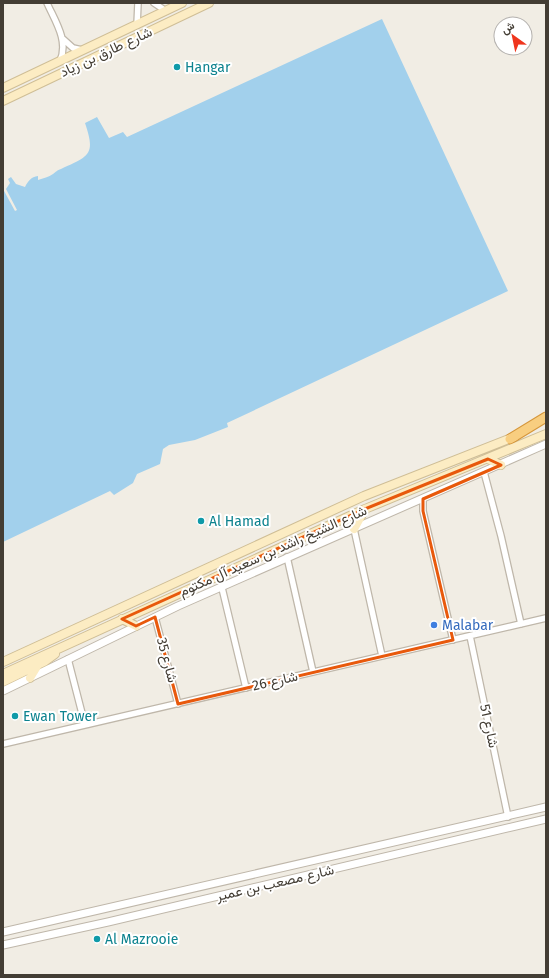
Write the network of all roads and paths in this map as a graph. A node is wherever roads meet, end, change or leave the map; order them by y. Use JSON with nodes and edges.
{"nodes":[{"id":1,"x":47,"y":3,"type":"edge"},
{"id":2,"x":138,"y":3,"type":"edge"},
{"id":3,"x":154,"y":3,"type":"edge"},
{"id":4,"x":182,"y":3,"type":"edge"},
{"id":5,"x":209,"y":3,"type":"edge"},
{"id":6,"x":166,"y":11,"type":"junction"},
{"id":7,"x":137,"y":25,"type":"junction"},
{"id":8,"x":62,"y":37,"type":"junction"},
{"id":9,"x":83,"y":50,"type":"junction"},
{"id":10,"x":60,"y":61,"type":"junction"},
{"id":11,"x":3,"y":88,"type":"edge"},
{"id":12,"x":3,"y":100,"type":"edge"},
{"id":13,"x":546,"y":417,"type":"edge"},
{"id":14,"x":546,"y":422,"type":"edge"},
{"id":15,"x":546,"y":434,"type":"edge"},
{"id":16,"x":510,"y":439,"type":"junction"},
{"id":17,"x":546,"y":444,"type":"edge"},
{"id":18,"x":488,"y":459,"type":"junction"},
{"id":19,"x":500,"y":465,"type":"junction"},
{"id":20,"x":484,"y":472,"type":"junction"},
{"id":21,"x":423,"y":499,"type":"junction"},
{"id":22,"x":365,"y":509,"type":"junction"},
{"id":23,"x":354,"y":529,"type":"junction"},
{"id":24,"x":287,"y":558,"type":"junction"},
{"id":25,"x":222,"y":588,"type":"junction"},
{"id":26,"x":155,"y":617,"type":"junction"},
{"id":27,"x":546,"y":618,"type":"edge"},
{"id":28,"x":122,"y":619,"type":"junction"},
{"id":29,"x":521,"y":624,"type":"junction"},
{"id":30,"x":136,"y":626,"type":"junction"},
{"id":31,"x":470,"y":636,"type":"junction"},
{"id":32,"x":453,"y":640,"type":"junction"},
{"id":33,"x":61,"y":648,"type":"junction"},
{"id":34,"x":382,"y":656,"type":"junction"},
{"id":35,"x":68,"y":660,"type":"junction"},
{"id":36,"x":3,"y":662,"type":"edge"},
{"id":37,"x":38,"y":665,"type":"junction"},
{"id":38,"x":313,"y":672,"type":"junction"},
{"id":39,"x":4,"y":673,"type":"edge"},
{"id":40,"x":30,"y":678,"type":"junction"},
{"id":41,"x":3,"y":682,"type":"edge"},
{"id":42,"x":246,"y":688,"type":"junction"},
{"id":43,"x":3,"y":692,"type":"edge"},
{"id":44,"x":178,"y":704,"type":"junction"},
{"id":45,"x":85,"y":725,"type":"junction"},
{"id":46,"x":3,"y":744,"type":"edge"},
{"id":47,"x":546,"y":807,"type":"edge"},
{"id":48,"x":508,"y":817,"type":"junction"},
{"id":49,"x":546,"y":819,"type":"edge"},
{"id":50,"x":3,"y":932,"type":"edge"},
{"id":51,"x":3,"y":945,"type":"edge"}],
"edges":[{"from":1,"to":8,"type":"street"},
{"from":2,"to":7,"type":"street"},
{"from":3,"to":6,"type":"street"},
{"from":4,"to":6,"type":"main road","name":"شارع طارق بن زياد"},
{"from":5,"to":12,"type":"main road","name":"شارع طارق بن زياد"},
{"from":6,"to":7,"type":"main road","name":"شارع طارق بن زياد"},
{"from":7,"to":9,"type":"main road","name":"شارع طارق بن زياد"},
{"from":8,"to":9,"type":"street"},
{"from":8,"to":10,"type":"street"},
{"from":9,"to":10,"type":"main road","name":"شارع طارق بن زياد"},
{"from":10,"to":11,"type":"main road","name":"شارع طارق بن زياد"},
{"from":13,"to":16,"type":"highway"},
{"from":14,"to":16,"type":"main road","name":"شارع الشيخ راشد بن سعيد آل مكتوم"},
{"from":15,"to":18,"type":"main road","name":"شارع الشيخ راشد بن سعيد آل مكتوم"},
{"from":16,"to":36,"type":"main road","name":"شارع الشيخ راشد بن سعيد آل مكتوم"},
{"from":17,"to":19,"type":"street"},
{"from":18,"to":19,"type":"main road"},
{"from":18,"to":22,"type":"main road","name":"شارع الشيخ راشد بن سعيد آل مكتوم"},
{"from":19,"to":20,"type":"street"},
{"from":20,"to":21,"type":"street"},
{"from":20,"to":29,"type":"street"},
{"from":21,"to":23,"type":"street"},
{"from":21,"to":32,"type":"street"},
{"from":22,"to":23,"type":"main road"},
{"from":22,"to":28,"type":"main road","name":"شارع الشيخ راشد بن سعيد آل مكتوم"},
{"from":23,"to":24,"type":"street"},
{"from":23,"to":34,"type":"street"},
{"from":24,"to":25,"type":"street"},
{"from":24,"to":38,"type":"street"},
{"from":25,"to":26,"type":"street"},
{"from":25,"to":42,"type":"street"},
{"from":26,"to":30,"type":"street"},
{"from":26,"to":44,"type":"street","name":"شارع 35"},
{"from":27,"to":29,"type":"street","name":"شارع 26"},
{"from":28,"to":30,"type":"main road"},
{"from":28,"to":33,"type":"main road","name":"شارع الشيخ راشد بن سعيد آل مكتوم"},
{"from":29,"to":31,"type":"street","name":"شارع 26"},
{"from":30,"to":35,"type":"street"},
{"from":31,"to":32,"type":"street","name":"شارع 26"},
{"from":31,"to":48,"type":"street","name":"شارع 51"},
{"from":32,"to":34,"type":"street","name":"شارع 26"},
{"from":33,"to":37,"type":"main road"},
{"from":33,"to":39,"type":"main road","name":"شارع الشيخ راشد بن سعيد آل مكتوم"},
{"from":34,"to":38,"type":"street","name":"شارع 26"},
{"from":35,"to":40,"type":"street"},
{"from":35,"to":45,"type":"street"},
{"from":37,"to":40,"type":"main road"},
{"from":37,"to":41,"type":"main road"},
{"from":38,"to":42,"type":"street","name":"شارع 26"},
{"from":40,"to":43,"type":"street"},
{"from":42,"to":44,"type":"street","name":"شارع 26"},
{"from":44,"to":45,"type":"street","name":"شارع 26"},
{"from":45,"to":46,"type":"street","name":"شارع 26"},
{"from":47,"to":48,"type":"street","name":"شارع مصعب بن عمير"},
{"from":48,"to":50,"type":"street","name":"شارع مصعب بن عمير"},
{"from":49,"to":51,"type":"street","name":"شارع مصعب بن عمير"}]}
